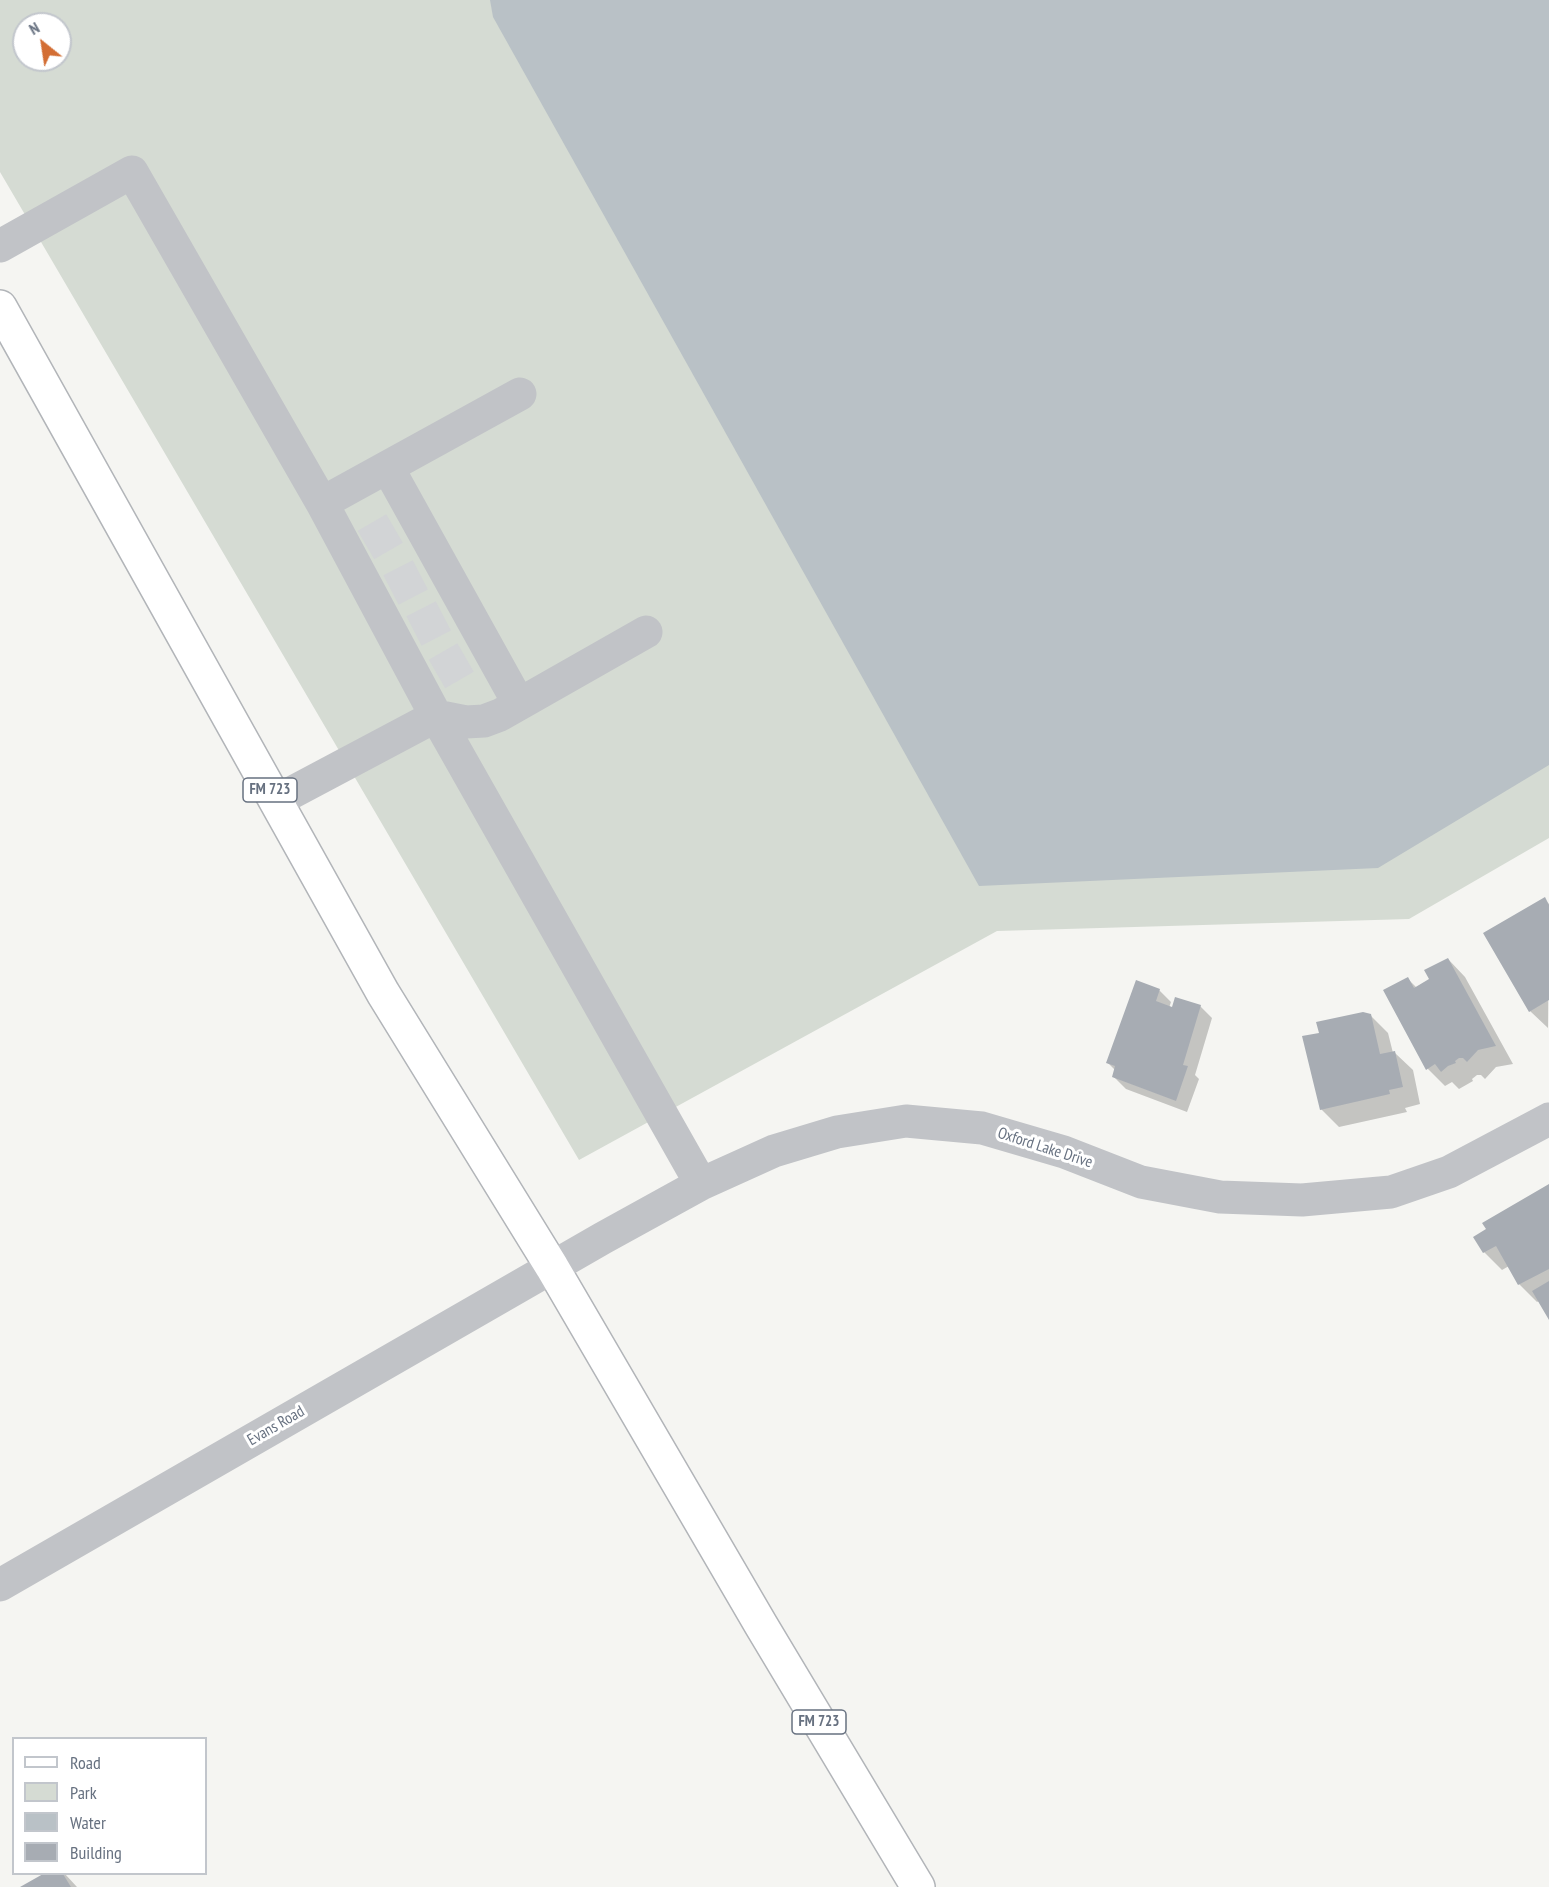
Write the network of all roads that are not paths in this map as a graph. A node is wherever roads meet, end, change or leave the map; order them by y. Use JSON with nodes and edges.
{"nodes":[{"id":1,"x":0,"y":246,"type":"edge"},
{"id":2,"x":0,"y":306,"type":"edge"},
{"id":3,"x":520,"y":394,"type":"dead end"},
{"id":4,"x":388,"y":468,"type":"junction"},
{"id":5,"x":322,"y":503,"type":"junction"},
{"id":6,"x":646,"y":632,"type":"dead end"},
{"id":7,"x":519,"y":704,"type":"junction"},
{"id":8,"x":436,"y":716,"type":"junction"},
{"id":9,"x":276,"y":801,"type":"junction"},
{"id":10,"x":1549,"y":1119,"type":"edge"},
{"id":11,"x":701,"y":1184,"type":"junction"},
{"id":12,"x":552,"y":1267,"type":"junction"},
{"id":13,"x":0,"y":1585,"type":"edge"},
{"id":14,"x":918,"y":1887,"type":"edge"}],
"edges":[{"from":1,"to":5,"type":"street"},
{"from":2,"to":9,"type":"main road","number":"FM 723"},
{"from":3,"to":4,"type":"street"},
{"from":4,"to":5,"type":"street"},
{"from":4,"to":7,"type":"street"},
{"from":5,"to":8,"type":"street"},
{"from":6,"to":7,"type":"street"},
{"from":7,"to":8,"type":"street"},
{"from":8,"to":9,"type":"street"},
{"from":8,"to":11,"type":"street"},
{"from":9,"to":12,"type":"main road","number":"FM 723"},
{"from":10,"to":11,"type":"street","name":"Oxford Lake Drive"},
{"from":11,"to":12,"type":"street","name":"Oxford Lake Drive"},
{"from":12,"to":13,"type":"street","name":"Evans Road"},
{"from":12,"to":14,"type":"main road","number":"FM 723"}]}
